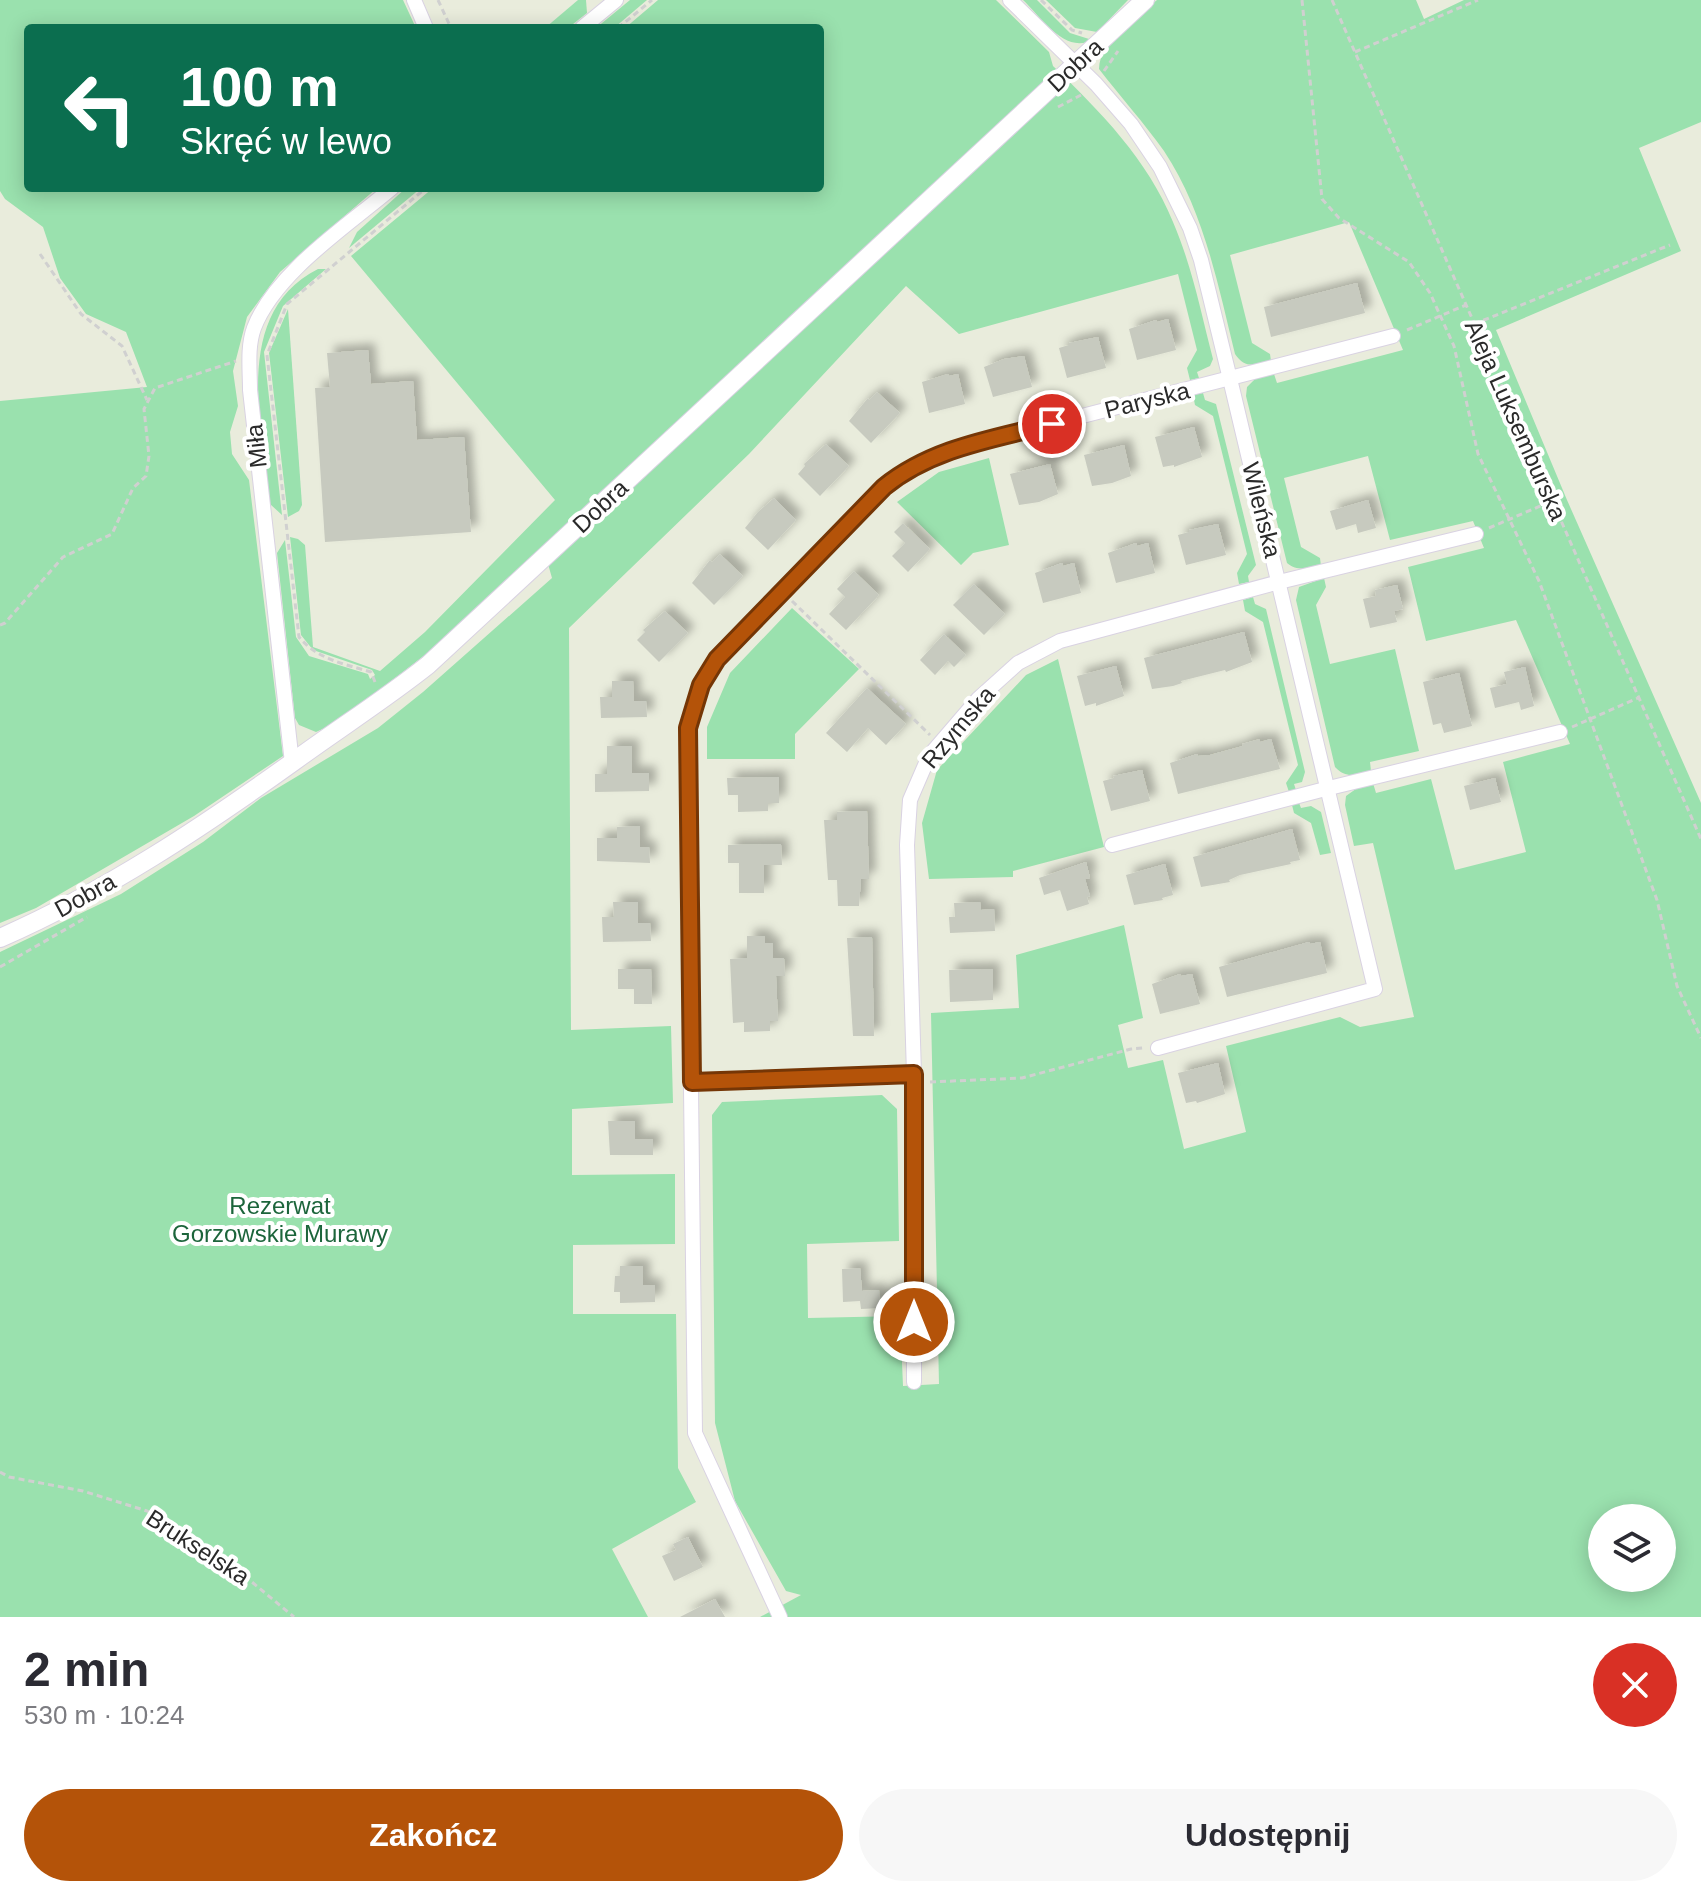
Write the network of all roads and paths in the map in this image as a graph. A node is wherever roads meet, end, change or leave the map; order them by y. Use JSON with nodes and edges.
{"nodes":[{"id":1,"x":414,"y":0,"type":"edge"},
{"id":2,"x":438,"y":0,"type":"edge"},
{"id":3,"x":616,"y":0,"type":"edge"},
{"id":4,"x":652,"y":0,"type":"edge"},
{"id":5,"x":1010,"y":0,"type":"edge"},
{"id":6,"x":1041,"y":0,"type":"edge"},
{"id":7,"x":1145,"y":0,"type":"edge"},
{"id":8,"x":1302,"y":0,"type":"edge"},
{"id":9,"x":1332,"y":0,"type":"edge"},
{"id":10,"x":1478,"y":0,"type":"edge"},
{"id":11,"x":424,"y":24,"type":"edge"},
{"id":12,"x":449,"y":24,"type":"edge"},
{"id":13,"x":587,"y":24,"type":"edge"},
{"id":14,"x":623,"y":24,"type":"edge"},
{"id":15,"x":1101,"y":41,"type":"junction"},
{"id":16,"x":1117,"y":51,"type":"dead end"},
{"id":17,"x":1355,"y":52,"type":"junction"},
{"id":18,"x":1075,"y":64,"type":"junction"},
{"id":19,"x":387,"y":192,"type":"edge"},
{"id":20,"x":421,"y":192,"type":"edge"},
{"id":21,"x":1670,"y":245,"type":"dead end"},
{"id":22,"x":40,"y":254,"type":"dead end"},
{"id":23,"x":1466,"y":305,"type":"junction"},
{"id":24,"x":1474,"y":324,"type":"junction"},
{"id":25,"x":1393,"y":336,"type":"joint"},
{"id":26,"x":267,"y":355,"type":"junction"},
{"id":27,"x":249,"y":357,"type":"junction"},
{"id":28,"x":1230,"y":379,"type":"junction"},
{"id":29,"x":147,"y":400,"type":"junction"},
{"id":30,"x":1552,"y":501,"type":"junction"},
{"id":31,"x":1476,"y":534,"type":"joint"},
{"id":32,"x":1279,"y":582,"type":"junction"},
{"id":33,"x":782,"y":592,"type":"junction"},
{"id":34,"x":0,"y":625,"type":"edge"},
{"id":35,"x":1638,"y":698,"type":"junction"},
{"id":36,"x":382,"y":701,"type":"junction"},
{"id":37,"x":1560,"y":732,"type":"joint"},
{"id":38,"x":939,"y":743,"type":"junction"},
{"id":39,"x":292,"y":763,"type":"junction"},
{"id":40,"x":1329,"y":788,"type":"junction"},
{"id":41,"x":1701,"y":839,"type":"edge"},
{"id":42,"x":1112,"y":845,"type":"dead end"},
{"id":43,"x":0,"y":938,"type":"edge"},
{"id":44,"x":1701,"y":1038,"type":"edge"},
{"id":45,"x":1158,"y":1048,"type":"joint"},
{"id":46,"x":914,"y":1078,"type":"junction"},
{"id":47,"x":692,"y":1082,"type":"junction"},
{"id":48,"x":914,"y":1382,"type":"dead end"},
{"id":49,"x":0,"y":1472,"type":"edge"},
{"id":50,"x":294,"y":1617,"type":"edge"},
{"id":51,"x":780,"y":1617,"type":"edge"}],
"edges":[{"from":1,"to":11,"type":"street"},
{"from":2,"to":12,"type":"path"},
{"from":3,"to":13,"type":"street"},
{"from":4,"to":14,"type":"path"},
{"from":5,"to":18,"type":"street"},
{"from":6,"to":15,"type":"path"},
{"from":7,"to":15,"type":"street","name":"Dobra"},
{"from":8,"to":44,"type":"path"},
{"from":9,"to":17,"type":"path","name":"Aleja Luksemburska"},
{"from":10,"to":17,"type":"path"},
{"from":15,"to":16,"type":"path"},
{"from":15,"to":18,"type":"street","name":"Dobra"},
{"from":17,"to":23,"type":"path","name":"Aleja Luksemburska"},
{"from":18,"to":28,"type":"street","name":"Wileńska"},
{"from":18,"to":36,"type":"street","name":"Dobra"},
{"from":19,"to":27,"type":"street","name":"Miła"},
{"from":20,"to":26,"type":"path"},
{"from":21,"to":24,"type":"path"},
{"from":22,"to":29,"type":"path"},
{"from":23,"to":24,"type":"path","name":"Aleja Luksemburska"},
{"from":23,"to":25,"type":"path"},
{"from":24,"to":30,"type":"path","name":"Aleja Luksemburska"},
{"from":25,"to":28,"type":"street","name":"Paryska"},
{"from":26,"to":27,"type":"path"},
{"from":26,"to":36,"type":"path"},
{"from":27,"to":29,"type":"path"},
{"from":27,"to":39,"type":"street","name":"Miła"},
{"from":28,"to":32,"type":"street","name":"Wileńska"},
{"from":28,"to":33,"type":"street","name":"Paryska"},
{"from":29,"to":34,"type":"path"},
{"from":30,"to":31,"type":"path"},
{"from":30,"to":35,"type":"path","name":"Aleja Luksemburska"},
{"from":31,"to":32,"type":"street","name":"Rzymska"},
{"from":32,"to":38,"type":"street","name":"Rzymska"},
{"from":32,"to":40,"type":"street","name":"Wileńska"},
{"from":33,"to":38,"type":"path"},
{"from":33,"to":47,"type":"street","name":"Paryska"},
{"from":35,"to":37,"type":"path"},
{"from":35,"to":41,"type":"path","name":"Aleja Luksemburska"},
{"from":36,"to":39,"type":"street","name":"Dobra"},
{"from":37,"to":40,"type":"street"},
{"from":38,"to":46,"type":"street","name":"Rzymska"},
{"from":39,"to":43,"type":"street","name":"Dobra"},
{"from":40,"to":42,"type":"street"},
{"from":40,"to":45,"type":"street","name":"Wileńska"},
{"from":45,"to":46,"type":"path"},
{"from":46,"to":47,"type":"street"},
{"from":46,"to":48,"type":"street","name":"Rzymska"},
{"from":47,"to":51,"type":"street","name":"Paryska"},
{"from":49,"to":50,"type":"path","name":"Brukselska"}]}
